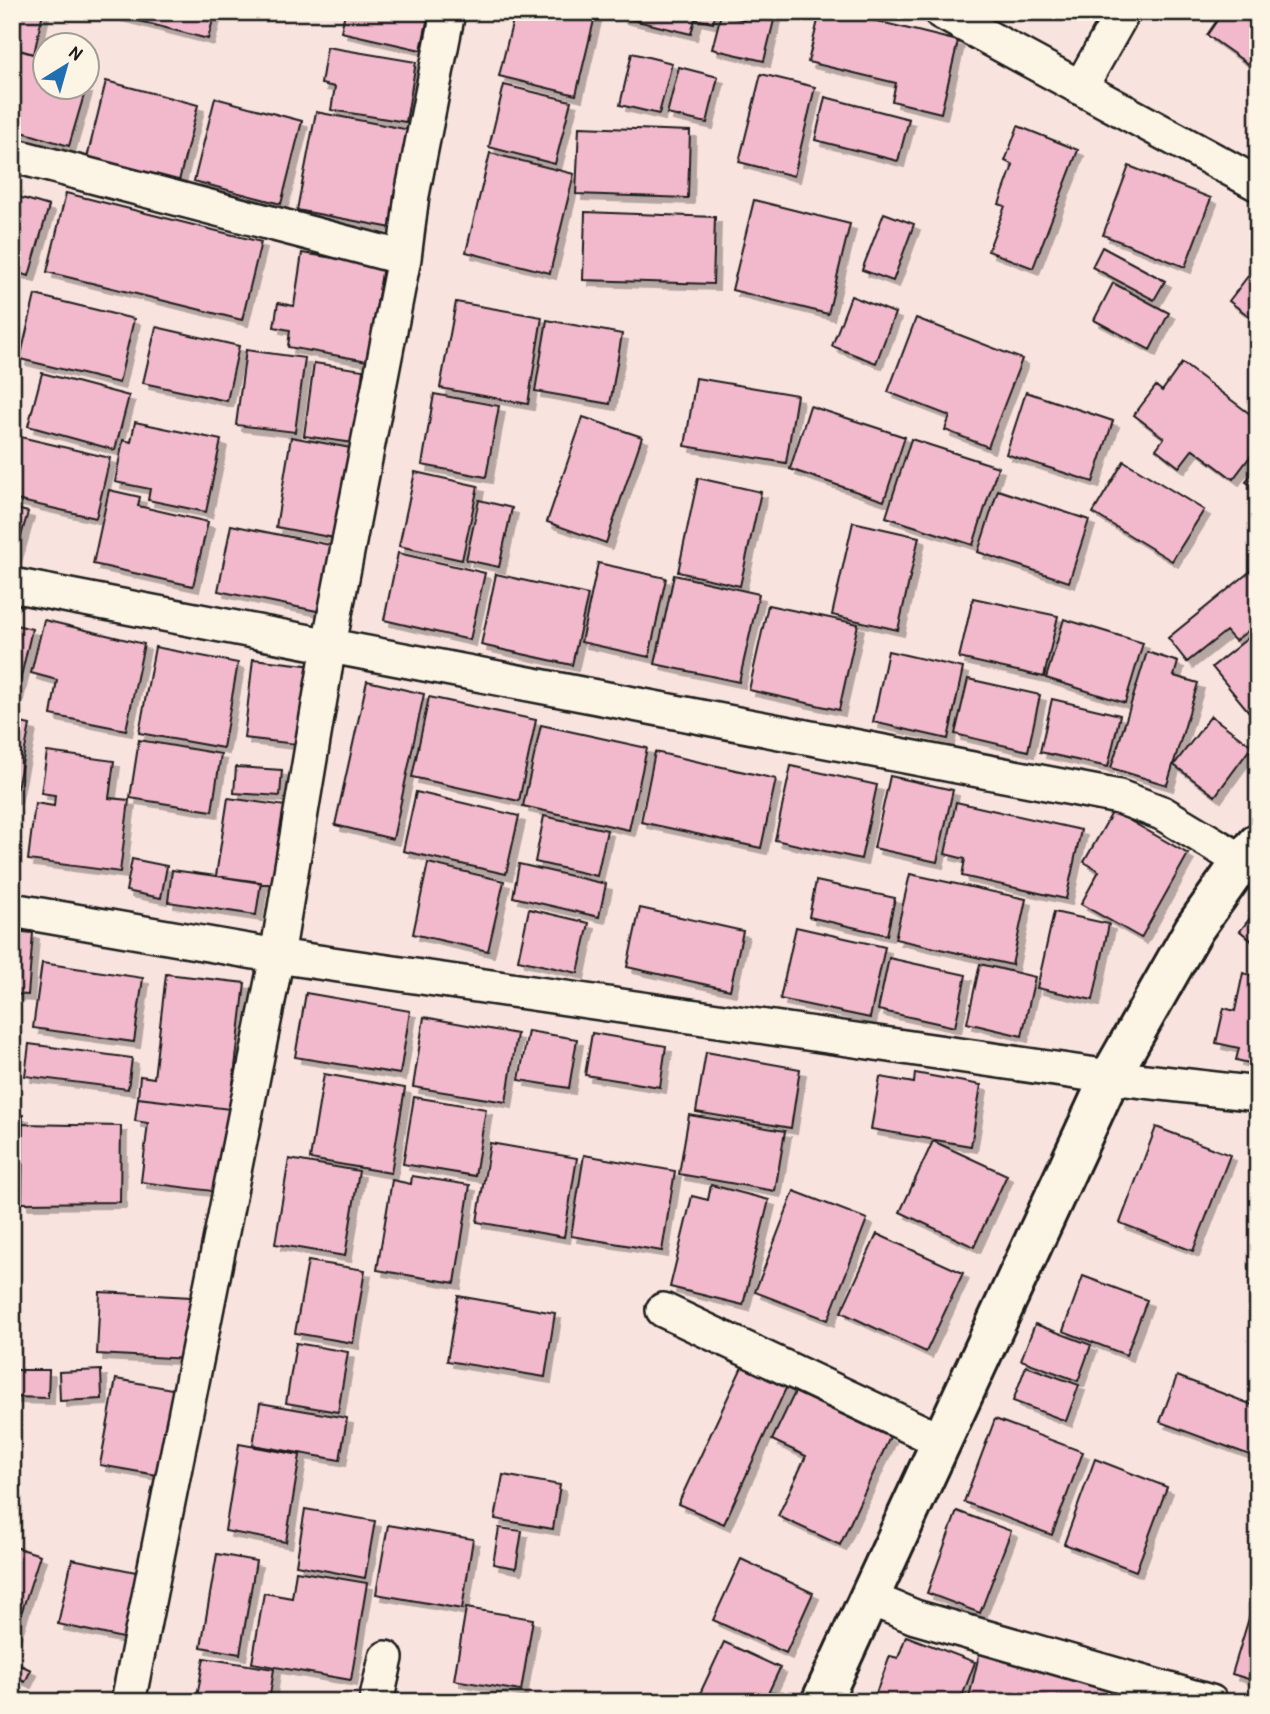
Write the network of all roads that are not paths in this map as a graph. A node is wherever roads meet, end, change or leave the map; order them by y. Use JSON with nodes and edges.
{"nodes":[{"id":1,"x":448,"y":12,"type":"edge"},
{"id":2,"x":941,"y":12,"type":"edge"},
{"id":3,"x":1123,"y":12,"type":"edge"},
{"id":4,"x":1080,"y":88,"type":"junction"},
{"id":5,"x":12,"y":155,"type":"edge"},
{"id":6,"x":1258,"y":184,"type":"edge"},
{"id":7,"x":404,"y":258,"type":"junction"},
{"id":8,"x":12,"y":585,"type":"edge"},
{"id":9,"x":329,"y":645,"type":"junction"},
{"id":10,"x":1250,"y":852,"type":"edge"},
{"id":11,"x":12,"y":909,"type":"edge"},
{"id":12,"x":277,"y":957,"type":"junction"},
{"id":13,"x":1110,"y":1077,"type":"junction"},
{"id":14,"x":1258,"y":1094,"type":"edge"},
{"id":15,"x":663,"y":1310,"type":"dead end"},
{"id":16,"x":941,"y":1441,"type":"junction"},
{"id":17,"x":869,"y":1598,"type":"junction"},
{"id":18,"x":386,"y":1658,"type":"dead end"},
{"id":19,"x":128,"y":1702,"type":"edge"},
{"id":20,"x":376,"y":1702,"type":"edge"},
{"id":21,"x":821,"y":1702,"type":"edge"},
{"id":22,"x":1211,"y":1702,"type":"edge"}],
"edges":[{"from":1,"to":7,"type":"street"},
{"from":2,"to":4,"type":"street"},
{"from":3,"to":4,"type":"street"},
{"from":4,"to":6,"type":"street"},
{"from":5,"to":7,"type":"street"},
{"from":7,"to":9,"type":"street"},
{"from":8,"to":9,"type":"street"},
{"from":9,"to":10,"type":"street"},
{"from":9,"to":12,"type":"street"},
{"from":10,"to":13,"type":"main road"},
{"from":11,"to":12,"type":"street"},
{"from":12,"to":13,"type":"street"},
{"from":12,"to":19,"type":"street"},
{"from":13,"to":14,"type":"street"},
{"from":13,"to":16,"type":"main road"},
{"from":15,"to":16,"type":"street"},
{"from":16,"to":17,"type":"main road"},
{"from":17,"to":21,"type":"main road"},
{"from":17,"to":22,"type":"street"},
{"from":18,"to":20,"type":"street"}]}
